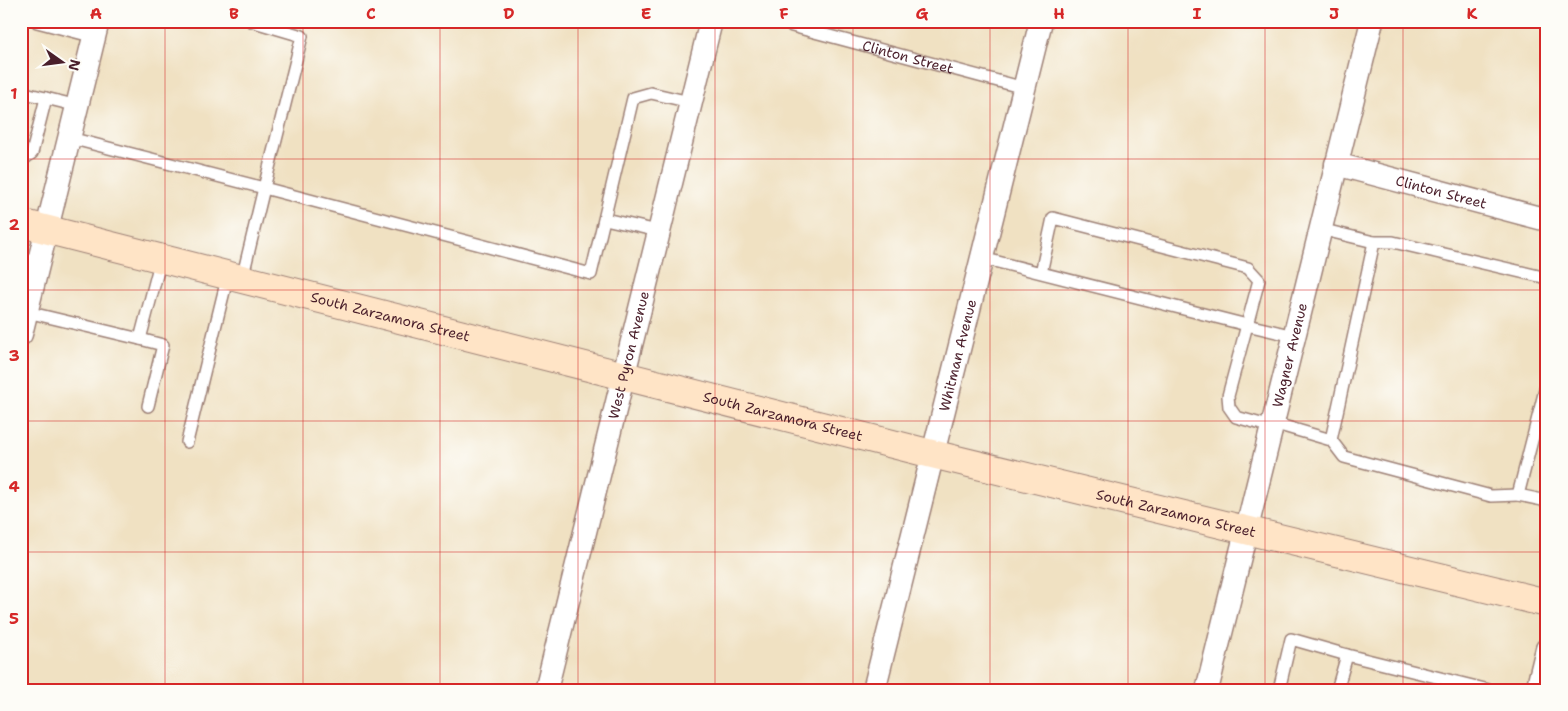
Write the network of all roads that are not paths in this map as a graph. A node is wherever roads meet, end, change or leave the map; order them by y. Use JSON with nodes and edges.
{"nodes":[{"id":1,"x":251,"y":21,"type":"edge"},
{"id":2,"x":711,"y":21,"type":"edge"},
{"id":3,"x":1041,"y":21,"type":"edge"},
{"id":4,"x":1372,"y":21,"type":"edge"},
{"id":5,"x":37,"y":22,"type":"edge"},
{"id":6,"x":792,"y":26,"type":"dead end"},
{"id":7,"x":96,"y":29,"type":"edge"},
{"id":8,"x":1024,"y":88,"type":"junction"},
{"id":9,"x":21,"y":92,"type":"edge"},
{"id":10,"x":46,"y":98,"type":"junction"},
{"id":11,"x":690,"y":102,"type":"junction"},
{"id":12,"x":78,"y":106,"type":"junction"},
{"id":13,"x":70,"y":138,"type":"junction"},
{"id":14,"x":21,"y":157,"type":"edge"},
{"id":15,"x":1336,"y":164,"type":"junction"},
{"id":16,"x":264,"y":188,"type":"junction"},
{"id":17,"x":605,"y":219,"type":"junction"},
{"id":18,"x":1547,"y":220,"type":"edge"},
{"id":19,"x":21,"y":224,"type":"edge"},
{"id":20,"x":1320,"y":229,"type":"junction"},
{"id":21,"x":47,"y":230,"type":"junction"},
{"id":22,"x":658,"y":231,"type":"junction"},
{"id":23,"x":1374,"y":242,"type":"junction"},
{"id":24,"x":982,"y":258,"type":"junction"},
{"id":25,"x":161,"y":259,"type":"junction"},
{"id":26,"x":1041,"y":273,"type":"junction"},
{"id":27,"x":235,"y":277,"type":"junction"},
{"id":28,"x":1547,"y":278,"type":"edge"},
{"id":29,"x":27,"y":312,"type":"junction"},
{"id":30,"x":1246,"y":325,"type":"junction"},
{"id":31,"x":21,"y":334,"type":"edge"},
{"id":32,"x":1294,"y":336,"type":"junction"},
{"id":33,"x":140,"y":339,"type":"junction"},
{"id":34,"x":623,"y":374,"type":"junction"},
{"id":35,"x":1547,"y":382,"type":"edge"},
{"id":36,"x":148,"y":406,"type":"dead end"},
{"id":37,"x":1272,"y":425,"type":"junction"},
{"id":38,"x":1331,"y":440,"type":"junction"},
{"id":39,"x":187,"y":442,"type":"dead end"},
{"id":40,"x":932,"y":454,"type":"junction"},
{"id":41,"x":1518,"y":495,"type":"junction"},
{"id":42,"x":1547,"y":501,"type":"edge"},
{"id":43,"x":1247,"y":530,"type":"junction"},
{"id":44,"x":1547,"y":603,"type":"edge"},
{"id":45,"x":1547,"y":649,"type":"edge"},
{"id":46,"x":1346,"y":655,"type":"junction"},
{"id":47,"x":546,"y":690,"type":"edge"},
{"id":48,"x":874,"y":690,"type":"edge"},
{"id":49,"x":1207,"y":690,"type":"edge"},
{"id":50,"x":1279,"y":690,"type":"edge"},
{"id":51,"x":1337,"y":690,"type":"edge"},
{"id":52,"x":1489,"y":690,"type":"edge"},
{"id":53,"x":1536,"y":690,"type":"edge"}],
"edges":[{"from":1,"to":16,"type":"lane"},
{"from":2,"to":11,"type":"street","name":"West Pyron Avenue"},
{"from":3,"to":8,"type":"street","name":"Whitman Avenue"},
{"from":4,"to":15,"type":"street","name":"Wagner Avenue"},
{"from":5,"to":7,"type":"lane"},
{"from":6,"to":8,"type":"lane","name":"Clinton Street"},
{"from":7,"to":12,"type":"street"},
{"from":8,"to":24,"type":"street","name":"Whitman Avenue"},
{"from":9,"to":10,"type":"lane"},
{"from":10,"to":12,"type":"lane"},
{"from":10,"to":14,"type":"lane"},
{"from":11,"to":17,"type":"lane"},
{"from":11,"to":22,"type":"street","name":"West Pyron Avenue"},
{"from":12,"to":13,"type":"street"},
{"from":13,"to":16,"type":"lane"},
{"from":13,"to":21,"type":"street"},
{"from":15,"to":18,"type":"street","name":"Clinton Street"},
{"from":15,"to":20,"type":"street","name":"Wagner Avenue"},
{"from":16,"to":17,"type":"lane"},
{"from":16,"to":27,"type":"lane"},
{"from":17,"to":22,"type":"lane"},
{"from":19,"to":21,"type":"main road","name":"South Zarzamora Street"},
{"from":20,"to":23,"type":"lane"},
{"from":20,"to":32,"type":"street","name":"Wagner Avenue"},
{"from":21,"to":25,"type":"main road","name":"South Zarzamora Street"},
{"from":21,"to":29,"type":"street"},
{"from":22,"to":34,"type":"street","name":"West Pyron Avenue"},
{"from":23,"to":28,"type":"lane"},
{"from":23,"to":38,"type":"lane"},
{"from":24,"to":26,"type":"lane"},
{"from":24,"to":40,"type":"street","name":"Whitman Avenue"},
{"from":25,"to":27,"type":"main road","name":"South Zarzamora Street"},
{"from":25,"to":33,"type":"lane"},
{"from":26,"to":30,"type":"lane"},
{"from":26,"to":30,"type":"lane"},
{"from":27,"to":34,"type":"main road","name":"South Zarzamora Street"},
{"from":27,"to":39,"type":"lane"},
{"from":29,"to":31,"type":"street"},
{"from":29,"to":33,"type":"lane"},
{"from":30,"to":32,"type":"lane"},
{"from":30,"to":37,"type":"lane"},
{"from":32,"to":37,"type":"street","name":"Wagner Avenue"},
{"from":33,"to":36,"type":"lane"},
{"from":34,"to":40,"type":"main road","name":"South Zarzamora Street"},
{"from":34,"to":47,"type":"street","name":"West Pyron Avenue"},
{"from":35,"to":41,"type":"lane"},
{"from":37,"to":38,"type":"lane"},
{"from":37,"to":43,"type":"street","name":"Wagner Avenue"},
{"from":38,"to":41,"type":"lane"},
{"from":40,"to":43,"type":"main road","name":"South Zarzamora Street"},
{"from":40,"to":48,"type":"street","name":"Whitman Avenue"},
{"from":41,"to":42,"type":"lane"},
{"from":43,"to":44,"type":"main road","name":"South Zarzamora Street"},
{"from":43,"to":49,"type":"street","name":"Wagner Avenue"},
{"from":45,"to":53,"type":"street"},
{"from":46,"to":50,"type":"lane"},
{"from":46,"to":51,"type":"lane"},
{"from":46,"to":52,"type":"lane"}]}
